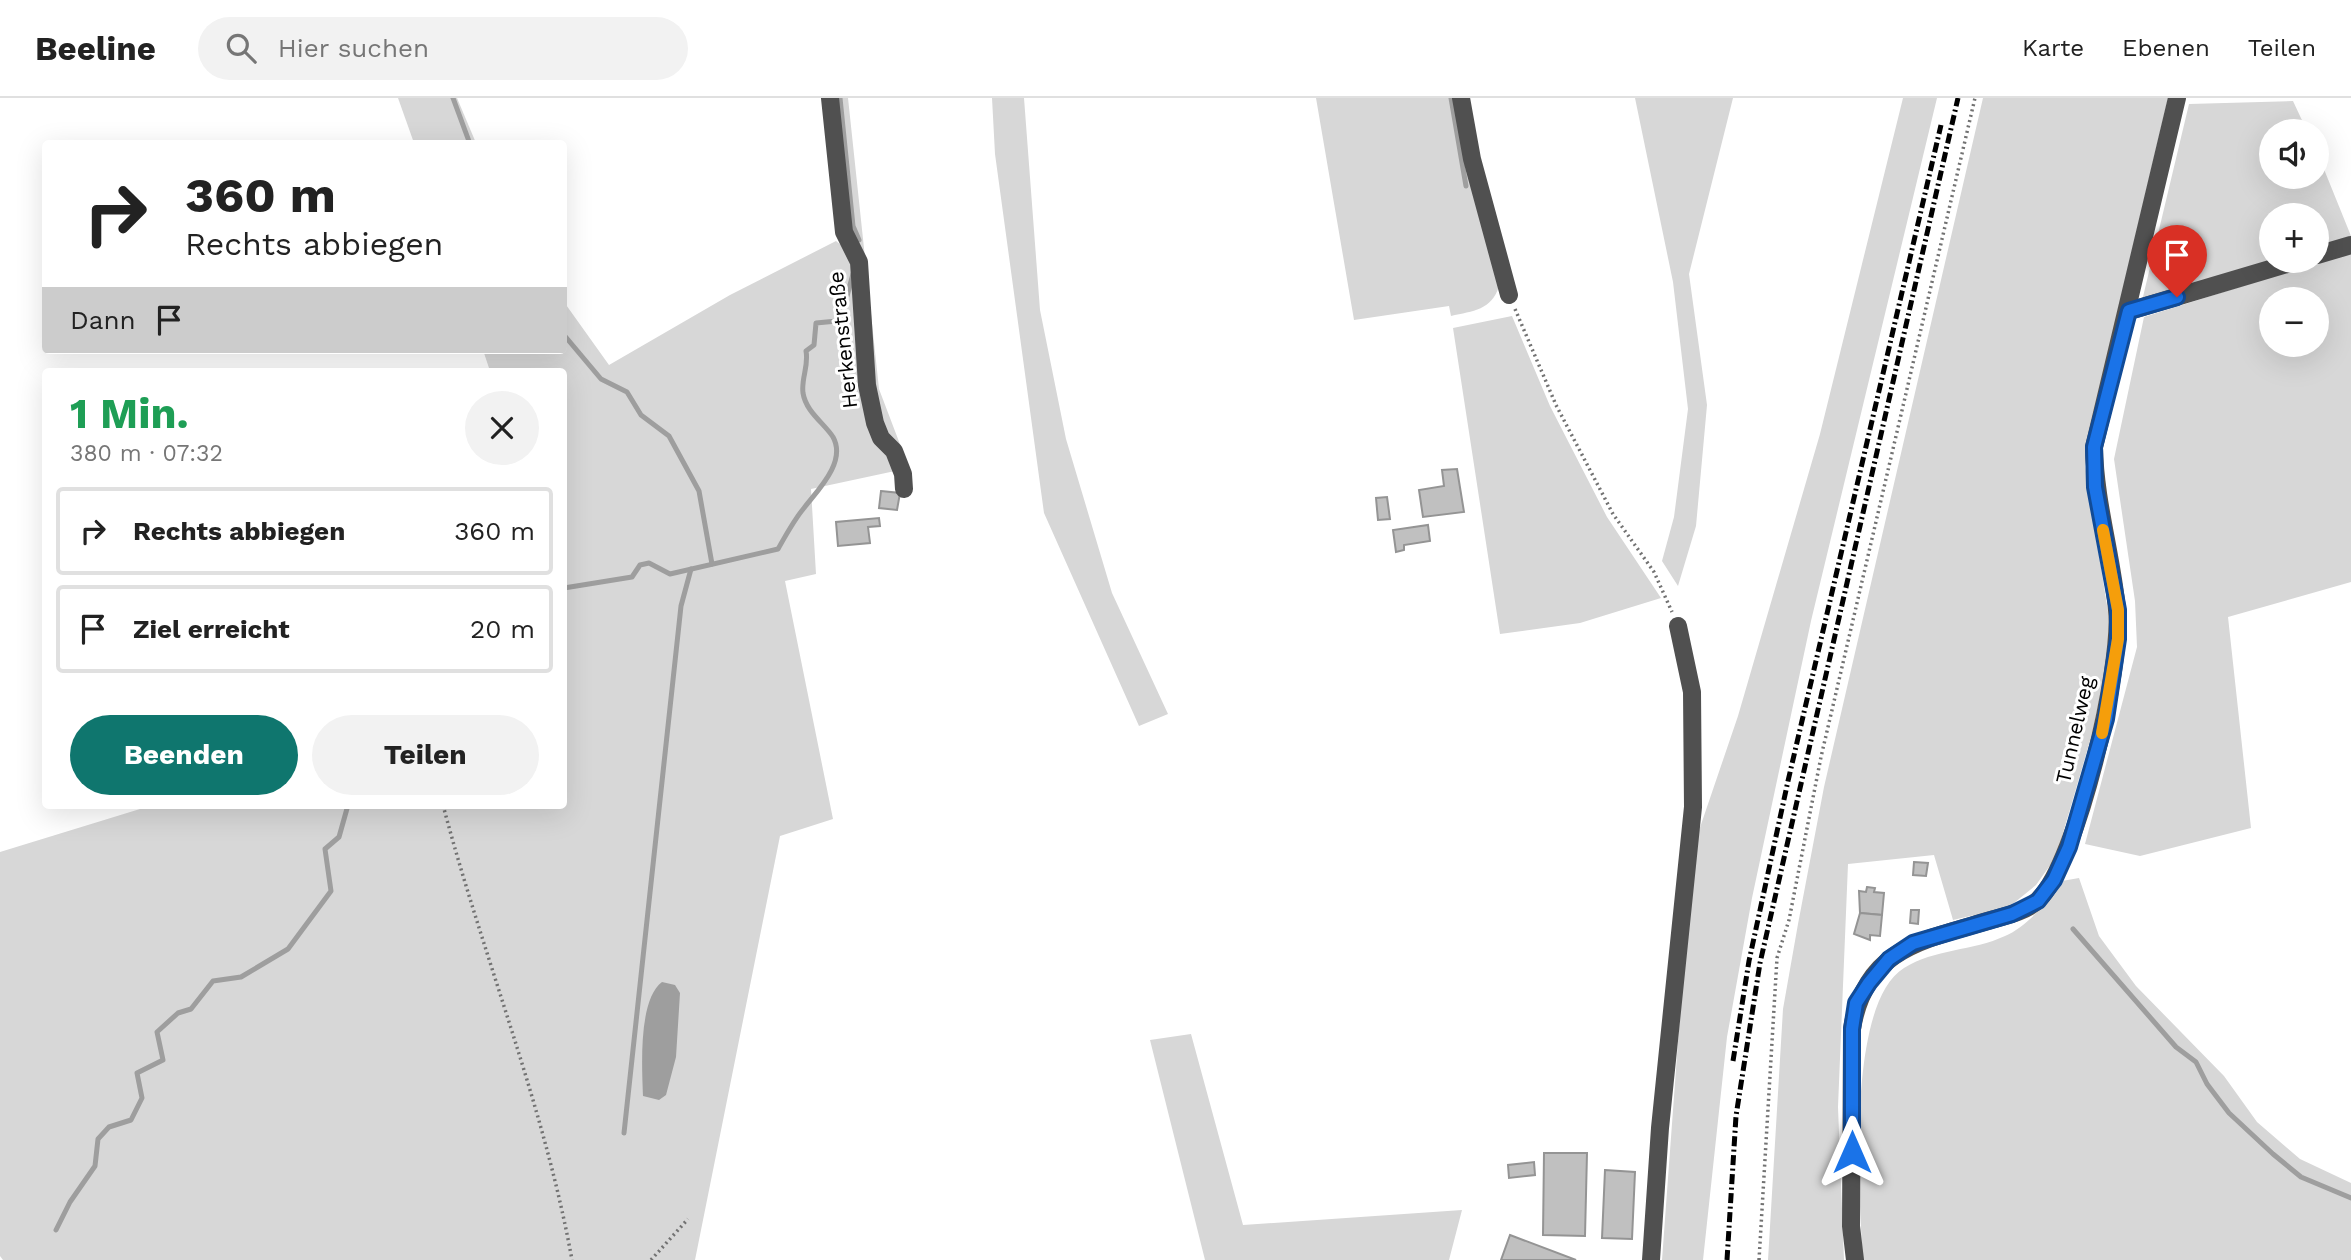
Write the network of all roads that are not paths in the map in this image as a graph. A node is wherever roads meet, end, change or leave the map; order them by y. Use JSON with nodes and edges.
{"nodes":[{"id":1,"x":830,"y":98,"type":"edge"},
{"id":2,"x":1461,"y":98,"type":"edge"},
{"id":3,"x":2177,"y":98,"type":"edge"},
{"id":4,"x":2351,"y":245,"type":"edge"},
{"id":5,"x":2329,"y":251,"type":"edge"},
{"id":6,"x":2259,"y":272,"type":"edge"},
{"id":7,"x":1509,"y":295,"type":"road end"},
{"id":8,"x":2129,"y":311,"type":"junction"},
{"id":9,"x":904,"y":489,"type":"dead end"},
{"id":10,"x":1678,"y":626,"type":"road end"},
{"id":11,"x":1651,"y":1260,"type":"edge"},
{"id":12,"x":1855,"y":1260,"type":"edge"}],
"edges":[{"from":1,"to":9,"type":"street","name":"Herkenstraße"},
{"from":2,"to":7,"type":"street"},
{"from":3,"to":8,"type":"street","name":"Tunnelweg"},
{"from":4,"to":5,"type":"street"},
{"from":6,"to":8,"type":"street"},
{"from":8,"to":12,"type":"street","name":"Tunnelweg"},
{"from":10,"to":11,"type":"street"}]}
